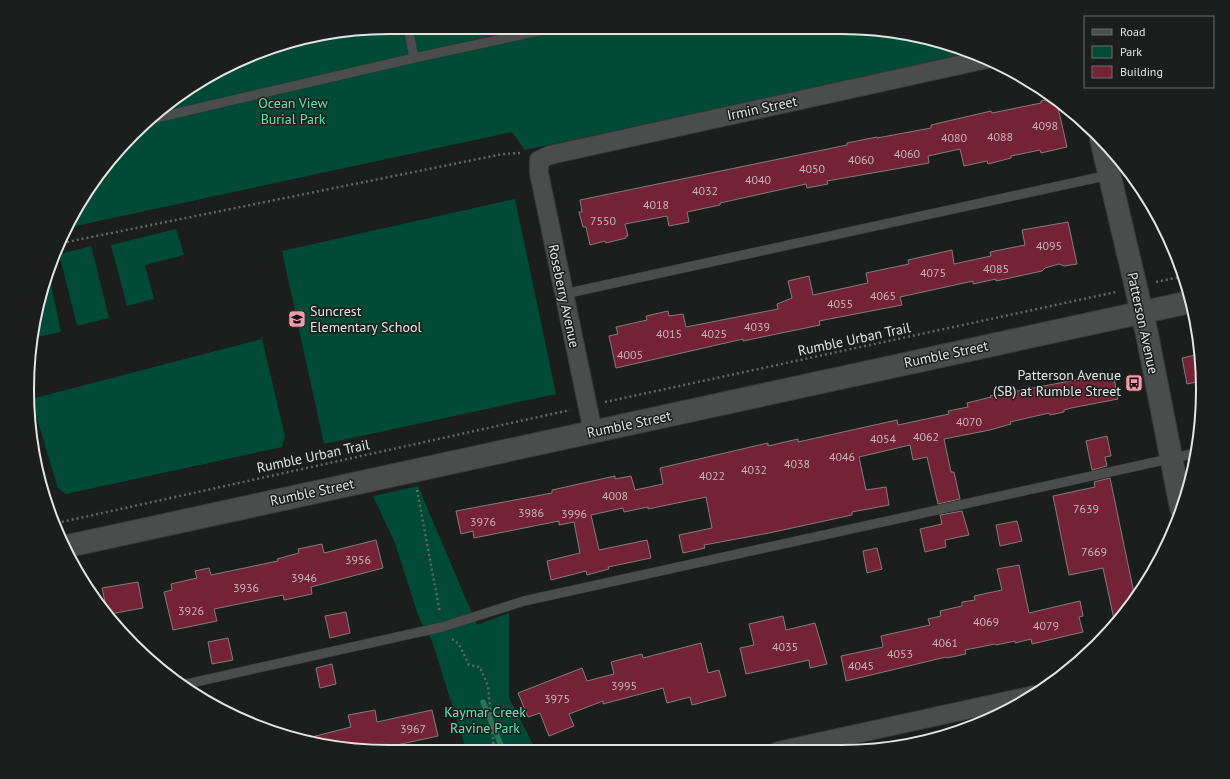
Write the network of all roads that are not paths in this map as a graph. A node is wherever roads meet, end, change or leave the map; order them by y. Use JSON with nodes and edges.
{"nodes":[{"id":1,"x":409,"y":34,"type":"edge"},
{"id":2,"x":526,"y":34,"type":"edge"},
{"id":3,"x":414,"y":58,"type":"junction"},
{"id":4,"x":977,"y":61,"type":"edge"},
{"id":5,"x":161,"y":117,"type":"edge"},
{"id":6,"x":1104,"y":151,"type":"edge"},
{"id":7,"x":539,"y":160,"type":"joint"},
{"id":8,"x":1110,"y":175,"type":"junction"},
{"id":9,"x":564,"y":294,"type":"junction"},
{"id":10,"x":1185,"y":303,"type":"edge"},
{"id":11,"x":1142,"y":312,"type":"junction"},
{"id":12,"x":593,"y":432,"type":"junction"},
{"id":13,"x":1190,"y":454,"type":"edge"},
{"id":14,"x":1171,"y":458,"type":"junction"},
{"id":15,"x":1179,"y":498,"type":"edge"},
{"id":16,"x":70,"y":545,"type":"edge"},
{"id":17,"x":190,"y":683,"type":"edge"},
{"id":18,"x":1013,"y":699,"type":"edge"},
{"id":19,"x":805,"y":745,"type":"edge"}],
"edges":[{"from":1,"to":3,"type":"lane"},
{"from":2,"to":3,"type":"lane"},
{"from":3,"to":5,"type":"lane"},
{"from":4,"to":7,"type":"street","name":"Irmin Street"},
{"from":6,"to":8,"type":"street","name":"Patterson Avenue"},
{"from":7,"to":9,"type":"street","name":"Roseberry Avenue"},
{"from":8,"to":9,"type":"lane"},
{"from":8,"to":11,"type":"street","name":"Patterson Avenue"},
{"from":9,"to":12,"type":"street","name":"Roseberry Avenue"},
{"from":10,"to":11,"type":"street","name":"Rumble Street"},
{"from":11,"to":12,"type":"street","name":"Rumble Street"},
{"from":11,"to":14,"type":"street","name":"Patterson Avenue"},
{"from":12,"to":16,"type":"street","name":"Rumble Street"},
{"from":13,"to":14,"type":"lane"},
{"from":14,"to":15,"type":"street","name":"Patterson Avenue"},
{"from":14,"to":17,"type":"lane"},
{"from":18,"to":19,"type":"street"}]}
